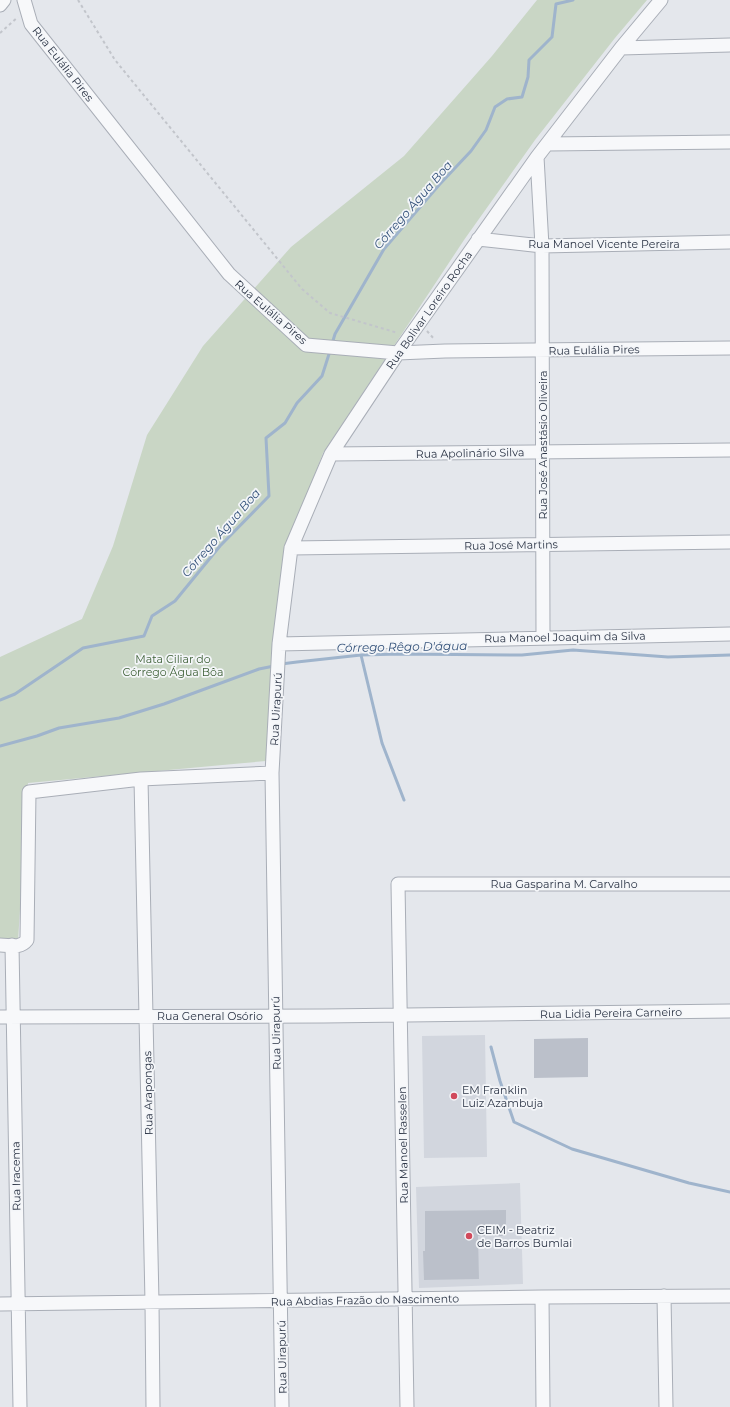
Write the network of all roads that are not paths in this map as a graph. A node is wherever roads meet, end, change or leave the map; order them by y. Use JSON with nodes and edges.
{"nodes":[{"id":1,"x":4,"y":0,"type":"edge"},
{"id":2,"x":24,"y":0,"type":"edge"},
{"id":3,"x":661,"y":0,"type":"edge"},
{"id":4,"x":0,"y":5,"type":"edge"},
{"id":5,"x":730,"y":45,"type":"edge"},
{"id":6,"x":621,"y":48,"type":"junction"},
{"id":7,"x":730,"y":142,"type":"edge"},
{"id":8,"x":547,"y":144,"type":"junction"},
{"id":9,"x":538,"y":156,"type":"junction"},
{"id":10,"x":478,"y":239,"type":"junction"},
{"id":11,"x":730,"y":242,"type":"edge"},
{"id":12,"x":542,"y":246,"type":"junction"},
{"id":13,"x":730,"y":348,"type":"edge"},
{"id":14,"x":542,"y":351,"type":"junction"},
{"id":15,"x":398,"y":353,"type":"junction"},
{"id":16,"x":730,"y":450,"type":"edge"},
{"id":17,"x":542,"y":452,"type":"junction"},
{"id":18,"x":331,"y":454,"type":"junction"},
{"id":19,"x":730,"y":542,"type":"edge"},
{"id":20,"x":543,"y":544,"type":"junction"},
{"id":21,"x":291,"y":548,"type":"junction"},
{"id":22,"x":730,"y":634,"type":"edge"},
{"id":23,"x":543,"y":637,"type":"junction"},
{"id":24,"x":280,"y":644,"type":"junction"},
{"id":25,"x":278,"y":659,"type":"joint"},
{"id":26,"x":272,"y":773,"type":"junction"},
{"id":27,"x":143,"y":779,"type":"junction"},
{"id":28,"x":398,"y":884,"type":"joint"},
{"id":29,"x":730,"y":884,"type":"edge"},
{"id":30,"x":6,"y":945,"type":"edge"},
{"id":31,"x":730,"y":1011,"type":"edge"},
{"id":32,"x":492,"y":1014,"type":"joint"},
{"id":33,"x":6,"y":1016,"type":"edge"},
{"id":34,"x":146,"y":1016,"type":"junction"},
{"id":35,"x":276,"y":1016,"type":"junction"},
{"id":36,"x":400,"y":1016,"type":"junction"},
{"id":37,"x":664,"y":1296,"type":"junction"},
{"id":38,"x":730,"y":1296,"type":"edge"},
{"id":39,"x":542,"y":1297,"type":"junction"},
{"id":40,"x":406,"y":1299,"type":"junction"},
{"id":41,"x":281,"y":1300,"type":"junction"},
{"id":42,"x":152,"y":1302,"type":"junction"},
{"id":43,"x":0,"y":1304,"type":"edge"},
{"id":44,"x":19,"y":1304,"type":"junction"},
{"id":45,"x":20,"y":1407,"type":"edge"},
{"id":46,"x":153,"y":1407,"type":"edge"},
{"id":47,"x":282,"y":1407,"type":"edge"},
{"id":48,"x":407,"y":1407,"type":"edge"},
{"id":49,"x":544,"y":1407,"type":"edge"},
{"id":50,"x":666,"y":1407,"type":"edge"}],
"edges":[{"from":1,"to":4,"type":"street"},
{"from":2,"to":15,"type":"street","name":"Rua Eulália Pires"},
{"from":3,"to":6,"type":"street","name":"Rua Bolivar Loreiro Rocha"},
{"from":5,"to":6,"type":"street"},
{"from":6,"to":8,"type":"street","name":"Rua Bolivar Loreiro Rocha"},
{"from":7,"to":8,"type":"street"},
{"from":8,"to":9,"type":"street","name":"Rua Bolivar Loreiro Rocha"},
{"from":9,"to":10,"type":"street","name":"Rua Bolivar Loreiro Rocha"},
{"from":9,"to":12,"type":"street","name":"Rua José Anastásio Oliveira"},
{"from":10,"to":12,"type":"street","name":"Rua Manoel Vicente Pereira"},
{"from":10,"to":15,"type":"street","name":"Rua Bolivar Loreiro Rocha"},
{"from":11,"to":12,"type":"street","name":"Rua Manoel Vicente Pereira"},
{"from":12,"to":14,"type":"street","name":"Rua José Anastásio Oliveira"},
{"from":13,"to":14,"type":"street","name":"Rua Eulália Pires"},
{"from":14,"to":15,"type":"street","name":"Rua Eulália Pires"},
{"from":14,"to":17,"type":"street","name":"Rua José Anastásio Oliveira"},
{"from":15,"to":18,"type":"street","name":"Rua Bolivar Loreiro Rocha"},
{"from":16,"to":17,"type":"street","name":"Rua Apolinário Silva"},
{"from":17,"to":18,"type":"street","name":"Rua Apolinário Silva"},
{"from":17,"to":20,"type":"street","name":"Rua José Anastásio Oliveira"},
{"from":18,"to":21,"type":"street","name":"Rua Bolivar Loreiro Rocha"},
{"from":19,"to":20,"type":"street","name":"Rua José Martins"},
{"from":20,"to":21,"type":"street","name":"Rua José Martins"},
{"from":20,"to":23,"type":"street","name":"Rua José Anastásio Oliveira"},
{"from":21,"to":24,"type":"street","name":"Rua Bolivar Loreiro Rocha"},
{"from":22,"to":23,"type":"street","name":"Rua Manoel Joaquim da Silva"},
{"from":23,"to":24,"type":"street","name":"Rua Manoel Joaquim da Silva"},
{"from":24,"to":25,"type":"street","name":"Rua Bolivar Loreiro Rocha"},
{"from":25,"to":26,"type":"street","name":"Rua Uirapurú"},
{"from":26,"to":27,"type":"street"},
{"from":26,"to":35,"type":"street","name":"Rua Uirapurú"},
{"from":27,"to":30,"type":"street"},
{"from":27,"to":34,"type":"street","name":"Rua Arapongas"},
{"from":28,"to":29,"type":"street","name":"Rua Gasparina M. Carvalho"},
{"from":28,"to":36,"type":"street","name":"Rua Manoel Rasselen"},
{"from":30,"to":33,"type":"street","name":"Rua Iracema"},
{"from":31,"to":32,"type":"street","name":"Rua Lidia Pereira Carneiro"},
{"from":32,"to":36,"type":"street","name":"Rua General Osório"},
{"from":33,"to":34,"type":"street","name":"Rua General Osório"},
{"from":33,"to":44,"type":"street","name":"Rua Iracema"},
{"from":34,"to":35,"type":"street","name":"Rua General Osório"},
{"from":34,"to":42,"type":"street","name":"Rua Arapongas"},
{"from":35,"to":36,"type":"street","name":"Rua General Osório"},
{"from":35,"to":41,"type":"street","name":"Rua Uirapurú"},
{"from":36,"to":40,"type":"street","name":"Rua Manoel Rasselen"},
{"from":37,"to":38,"type":"street","name":"Rua Abdias Frazão do Nascimento"},
{"from":37,"to":39,"type":"street","name":"Rua Abdias Frazão do Nascimento"},
{"from":37,"to":50,"type":"street"},
{"from":39,"to":40,"type":"street","name":"Rua Abdias Frazão do Nascimento"},
{"from":39,"to":49,"type":"street"},
{"from":40,"to":41,"type":"street","name":"Rua Abdias Frazão do Nascimento"},
{"from":40,"to":48,"type":"street","name":"Rua Manoel Rasselen"},
{"from":41,"to":42,"type":"street","name":"Rua Abdias Frazão do Nascimento"},
{"from":41,"to":47,"type":"street","name":"Rua Uirapurú"},
{"from":42,"to":44,"type":"street","name":"Rua Abdias Frazão do Nascimento"},
{"from":42,"to":46,"type":"street","name":"Rua Arapongas"},
{"from":43,"to":44,"type":"street","name":"Rua Abdias Frazão do Nascimento"},
{"from":44,"to":45,"type":"street","name":"Rua Iracema"}]}
